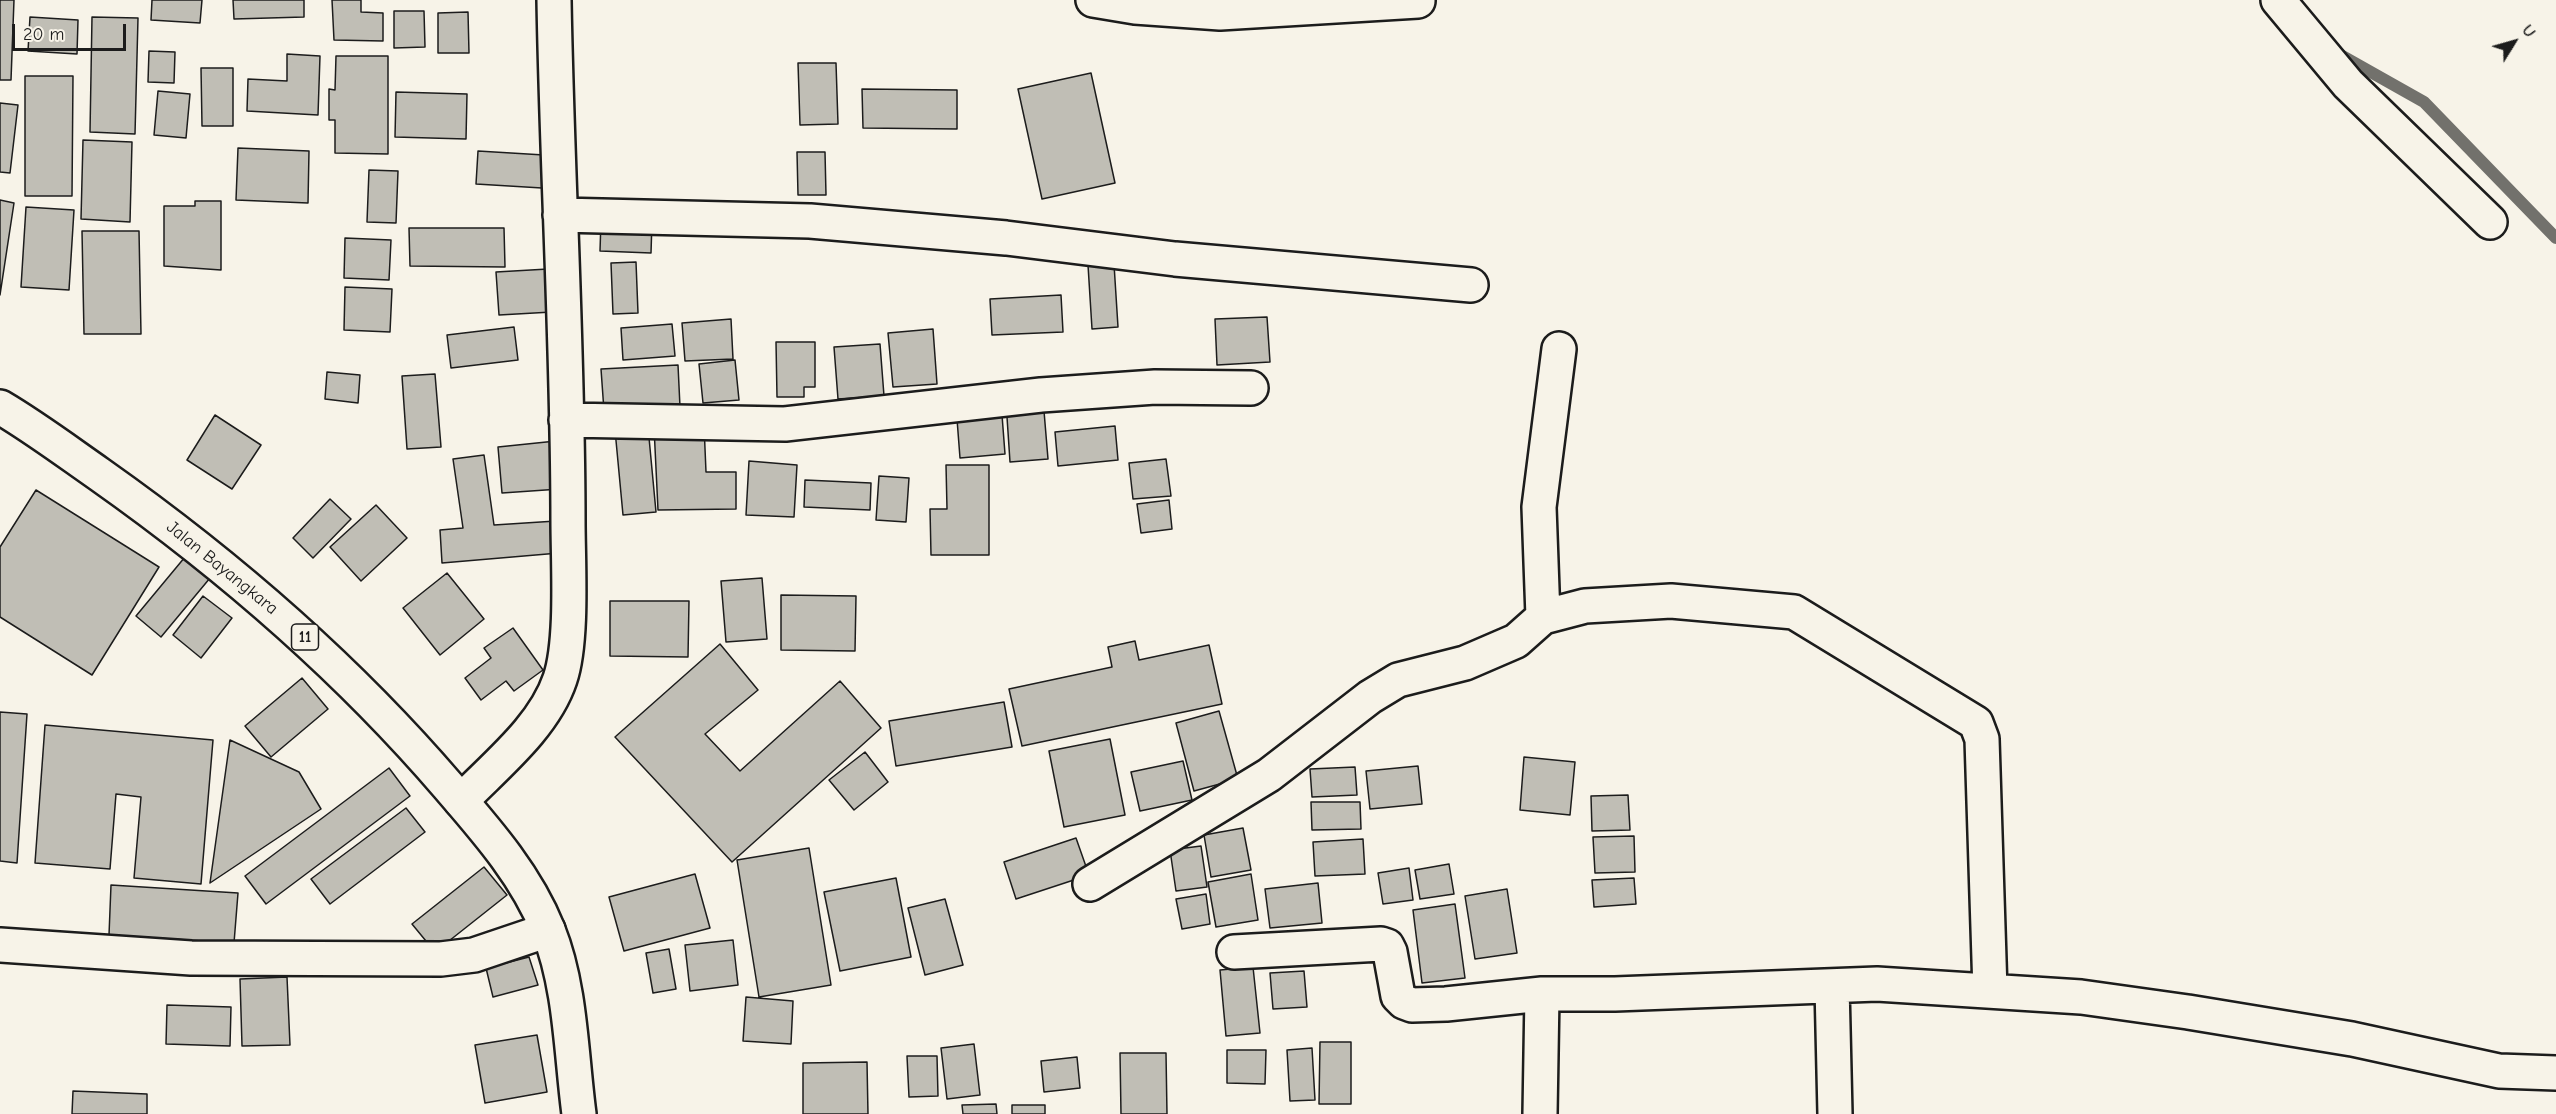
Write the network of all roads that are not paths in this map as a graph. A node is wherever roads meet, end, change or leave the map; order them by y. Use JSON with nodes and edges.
{"nodes":[{"id":1,"x":554,"y":0,"type":"edge"},
{"id":2,"x":1093,"y":0,"type":"edge"},
{"id":3,"x":2278,"y":0,"type":"edge"},
{"id":4,"x":1418,"y":1,"type":"edge"},
{"id":5,"x":560,"y":215,"type":"junction"},
{"id":6,"x":2490,"y":222,"type":"dead end"},
{"id":7,"x":1471,"y":285,"type":"dead end"},
{"id":8,"x":1559,"y":349,"type":"dead end"},
{"id":9,"x":1251,"y":388,"type":"dead end"},
{"id":10,"x":0,"y":407,"type":"edge"},
{"id":11,"x":566,"y":420,"type":"junction"},
{"id":12,"x":1543,"y":616,"type":"junction"},
{"id":13,"x":461,"y":801,"type":"junction"},
{"id":14,"x":1090,"y":884,"type":"dead end"},
{"id":15,"x":548,"y":930,"type":"junction"},
{"id":16,"x":0,"y":945,"type":"edge"},
{"id":17,"x":1234,"y":952,"type":"dead end"},
{"id":18,"x":1833,"y":986,"type":"junction"},
{"id":19,"x":1990,"y":991,"type":"junction"},
{"id":20,"x":1542,"y":994,"type":"junction"},
{"id":21,"x":2556,"y":1073,"type":"edge"},
{"id":22,"x":579,"y":1114,"type":"edge"},
{"id":23,"x":1540,"y":1114,"type":"edge"},
{"id":24,"x":1835,"y":1114,"type":"edge"}],
"edges":[{"from":1,"to":5,"type":"main road"},
{"from":2,"to":4,"type":"main road"},
{"from":3,"to":6,"type":"main road"},
{"from":5,"to":7,"type":"main road"},
{"from":5,"to":11,"type":"main road"},
{"from":8,"to":12,"type":"main road"},
{"from":9,"to":11,"type":"main road"},
{"from":10,"to":13,"type":"main road","name":"Jalan Bayangkara","number":"11"},
{"from":11,"to":13,"type":"main road"},
{"from":12,"to":14,"type":"main road"},
{"from":12,"to":19,"type":"main road"},
{"from":13,"to":15,"type":"main road","name":"Jalan Bayangkara","number":"11"},
{"from":15,"to":16,"type":"main road"},
{"from":15,"to":22,"type":"main road","number":"11"},
{"from":17,"to":20,"type":"main road"},
{"from":18,"to":19,"type":"main road"},
{"from":18,"to":20,"type":"main road"},
{"from":18,"to":24,"type":"main road"},
{"from":19,"to":21,"type":"main road"},
{"from":20,"to":23,"type":"main road"}]}
